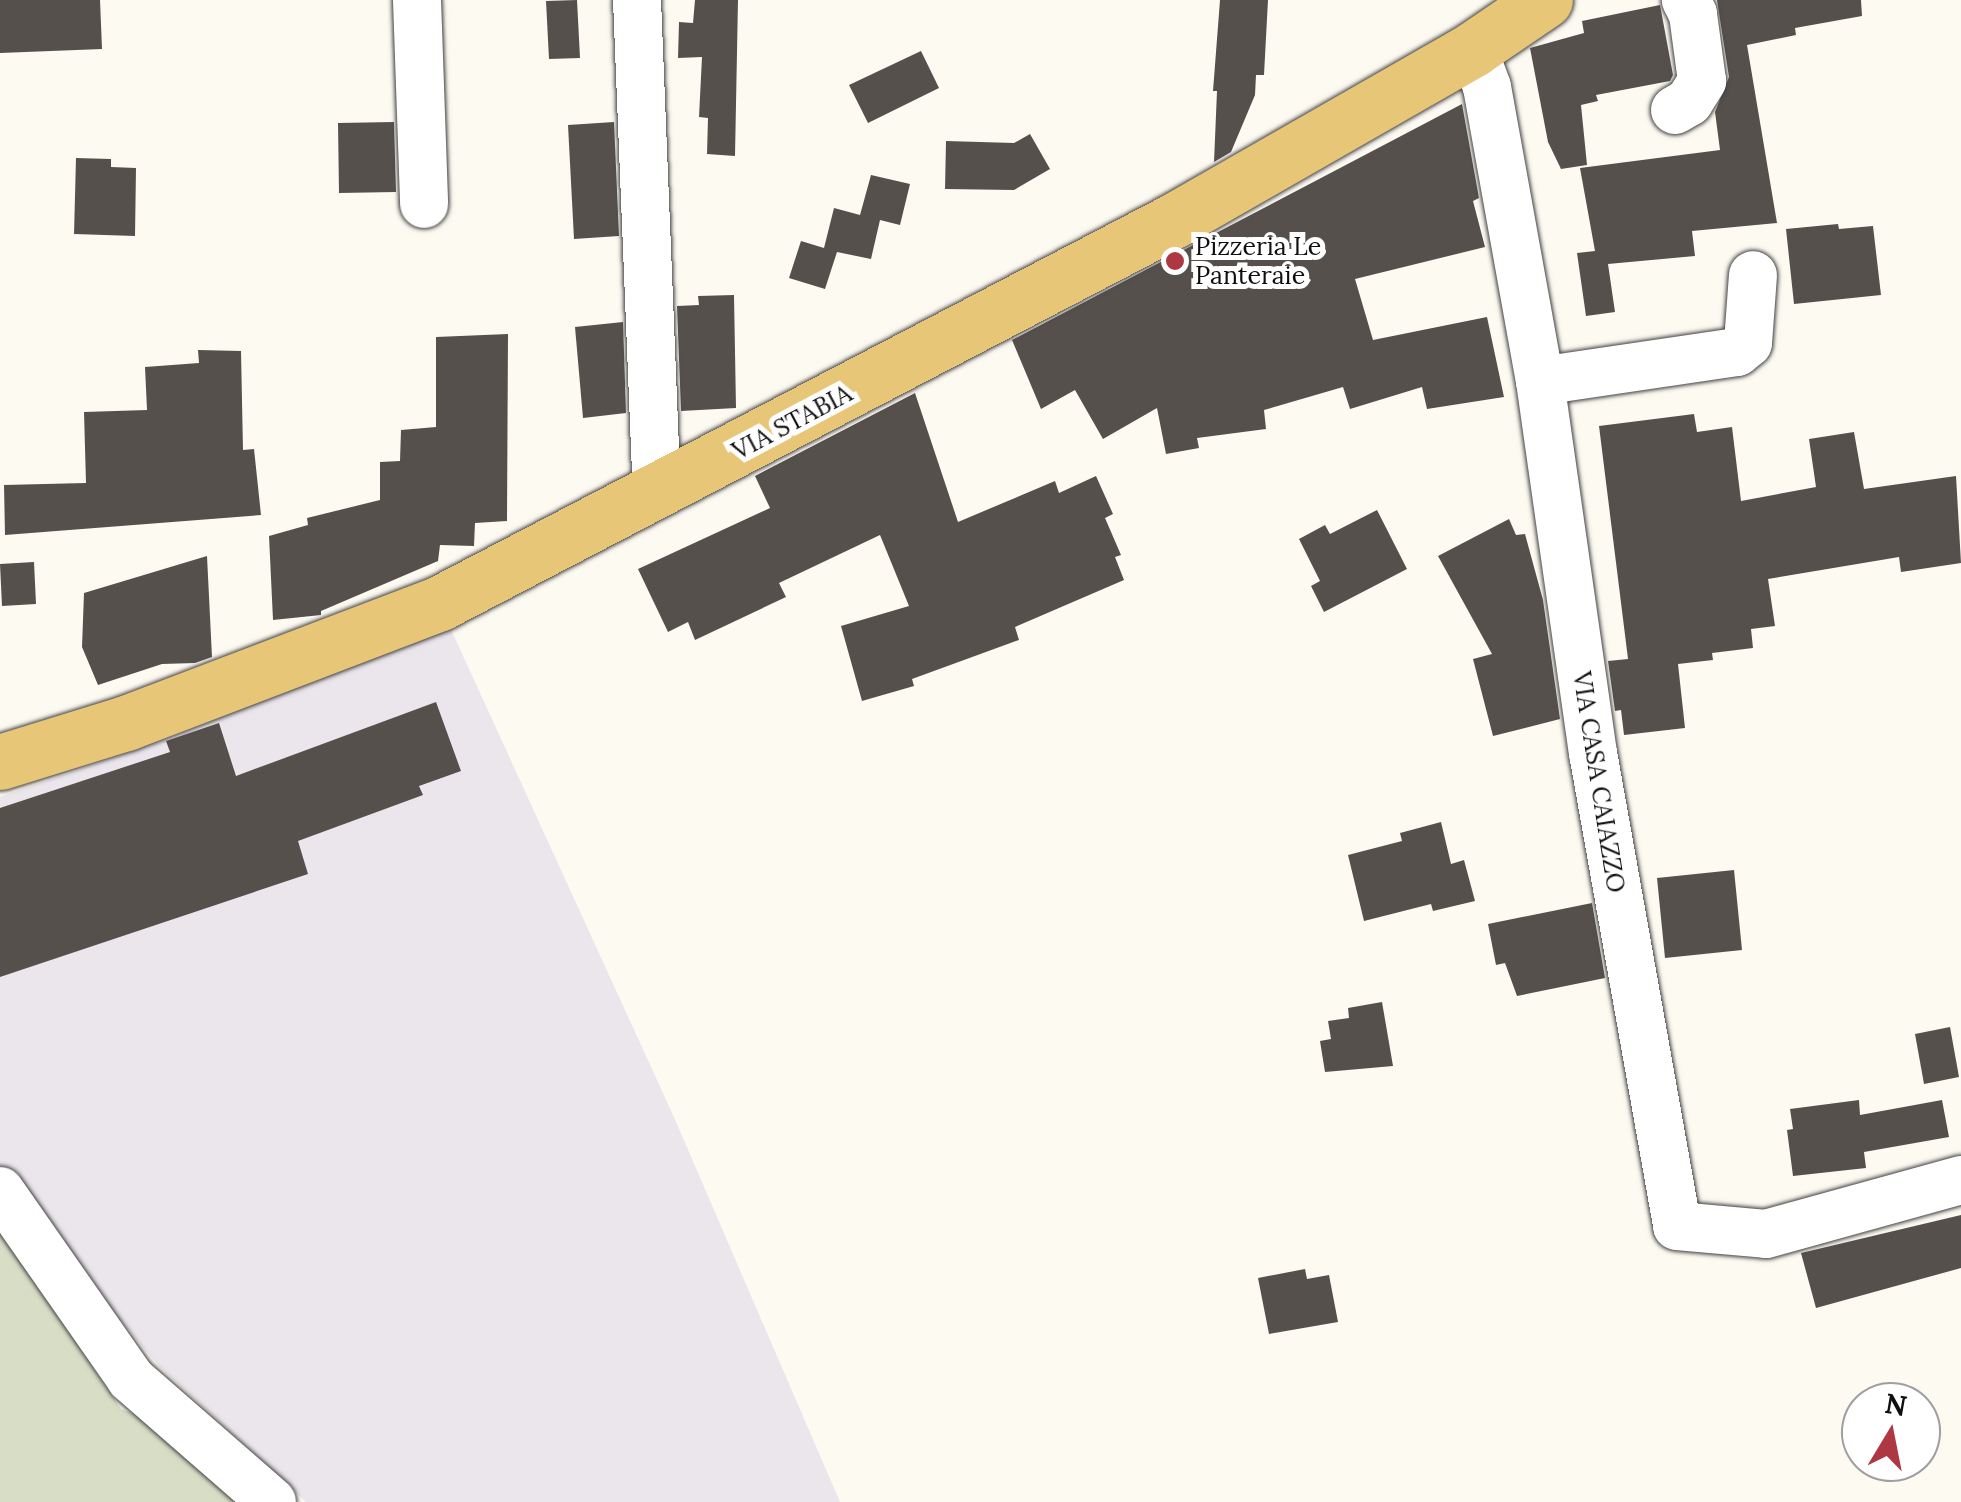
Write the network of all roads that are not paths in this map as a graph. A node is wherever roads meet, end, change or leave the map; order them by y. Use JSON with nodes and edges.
{"nodes":[{"id":1,"x":416,"y":0,"type":"edge"},
{"id":2,"x":636,"y":0,"type":"edge"},
{"id":3,"x":1686,"y":0,"type":"edge"},
{"id":4,"x":1543,"y":1,"type":"edge"},
{"id":5,"x":1473,"y":49,"type":"junction"},
{"id":6,"x":1674,"y":110,"type":"dead end"},
{"id":7,"x":424,"y":204,"type":"dead end"},
{"id":8,"x":1752,"y":276,"type":"dead end"},
{"id":9,"x":1540,"y":381,"type":"junction"},
{"id":10,"x":657,"y":493,"type":"junction"},
{"id":11,"x":0,"y":762,"type":"edge"},
{"id":12,"x":1961,"y":1180,"type":"edge"},
{"id":13,"x":0,"y":1191,"type":"edge"},
{"id":14,"x":272,"y":1502,"type":"edge"}],
"edges":[{"from":1,"to":7,"type":"street"},
{"from":2,"to":10,"type":"street"},
{"from":3,"to":6,"type":"street"},
{"from":4,"to":5,"type":"main road","name":"VIA STABIA"},
{"from":5,"to":9,"type":"street","name":"VIA CASA CAIAZZO"},
{"from":5,"to":10,"type":"main road","name":"VIA STABIA"},
{"from":8,"to":9,"type":"street"},
{"from":9,"to":12,"type":"street","name":"VIA CASA CAIAZZO"},
{"from":10,"to":11,"type":"main road","name":"VIA STABIA"},
{"from":13,"to":14,"type":"street"}]}
